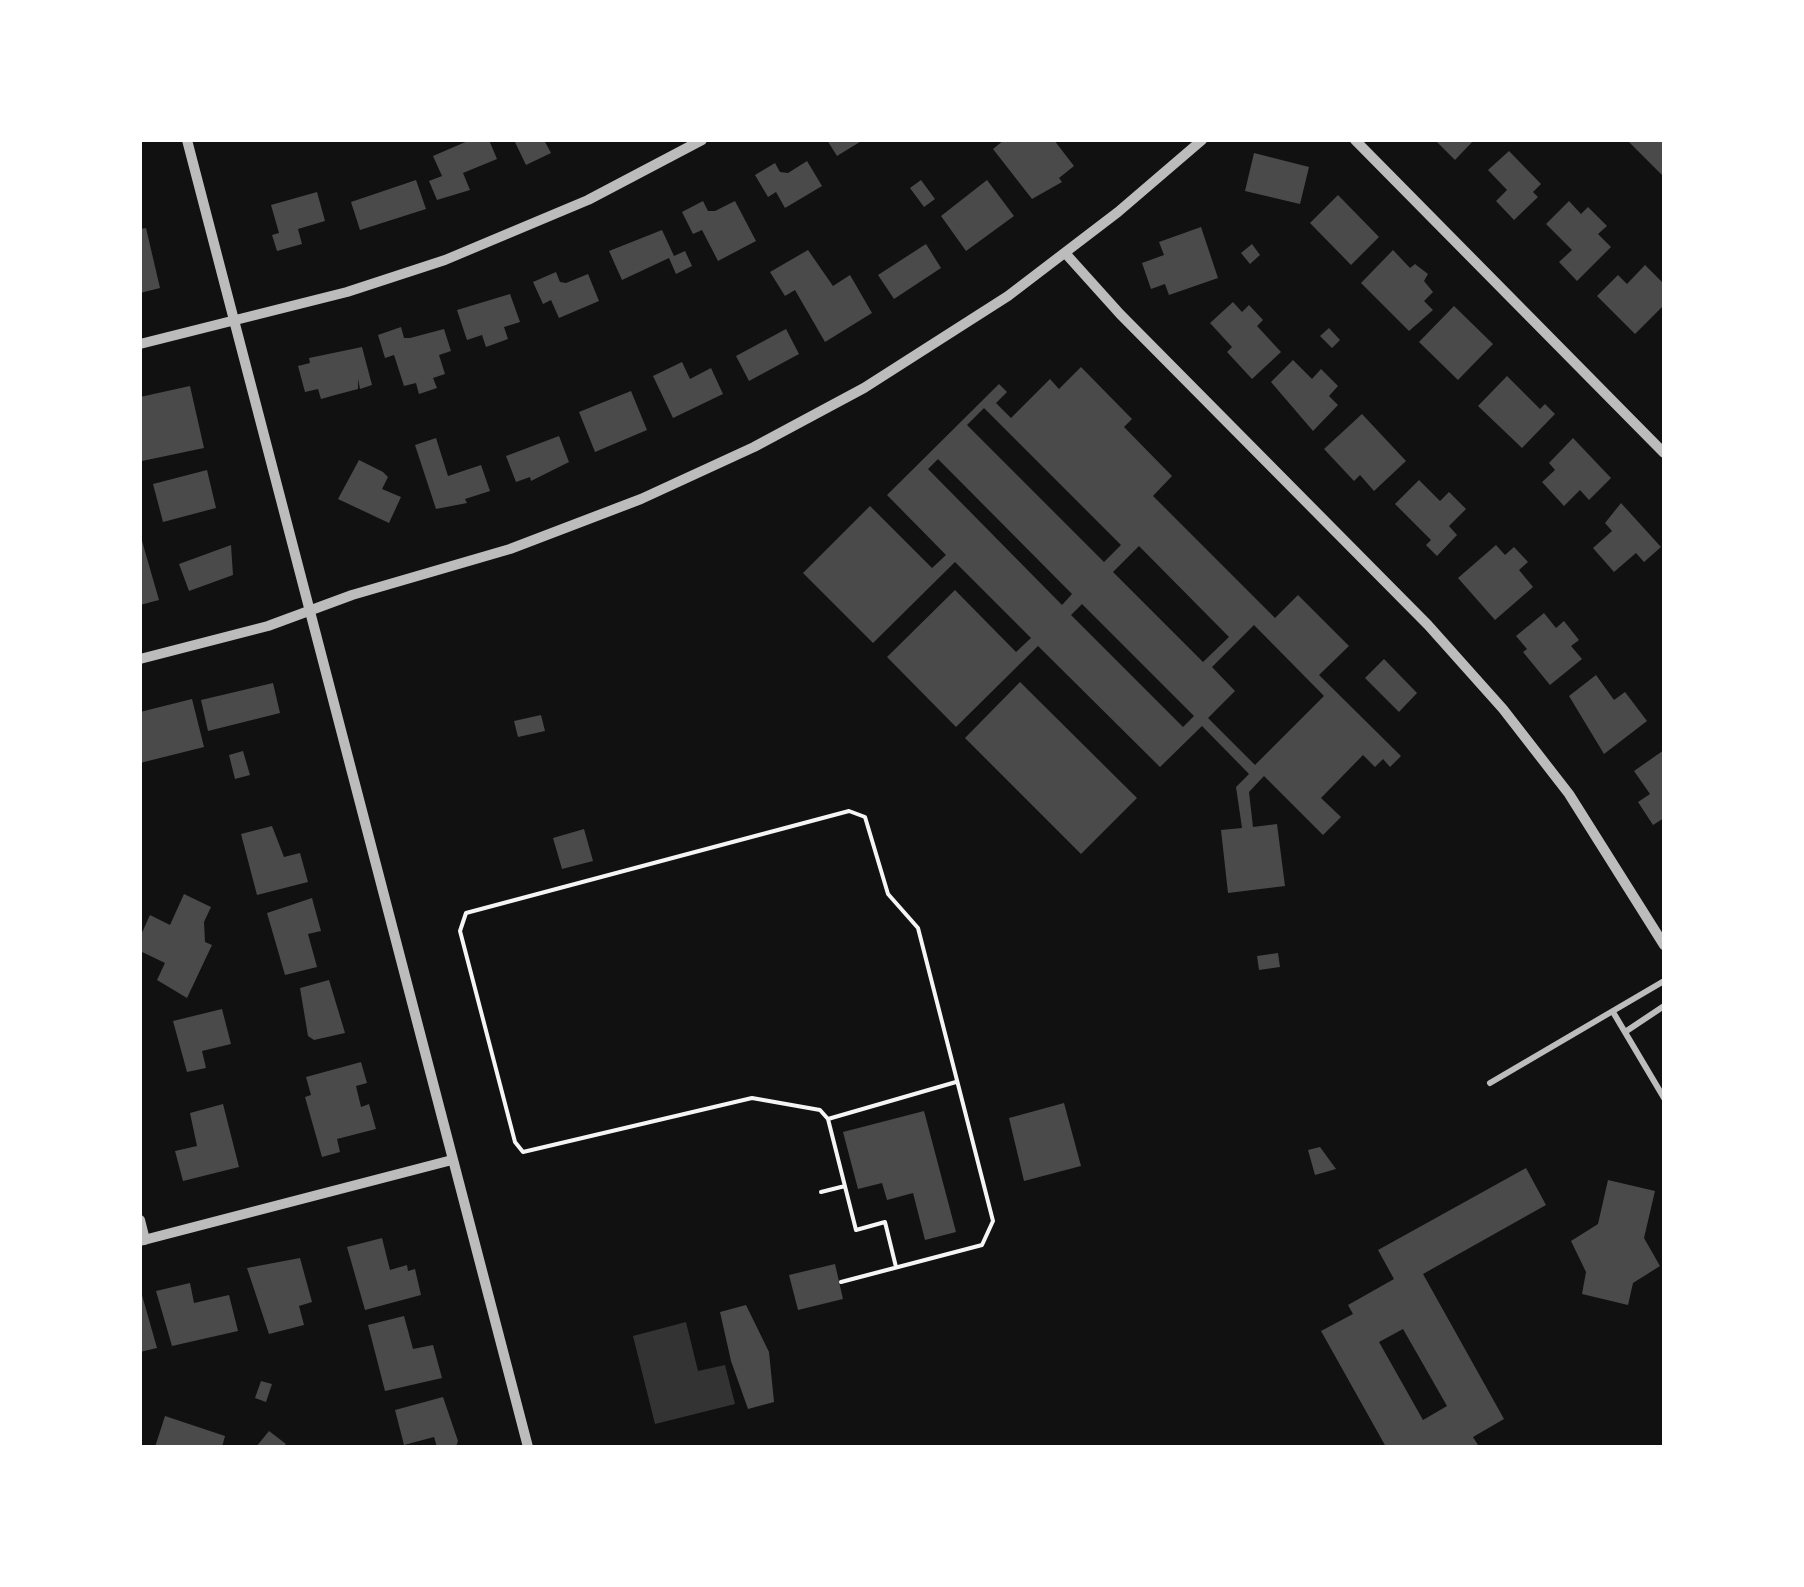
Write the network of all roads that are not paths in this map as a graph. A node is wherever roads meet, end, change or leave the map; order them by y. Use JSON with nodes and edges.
{"nodes":[{"id":1,"x":188,"y":140,"type":"edge"},
{"id":2,"x":702,"y":140,"type":"edge"},
{"id":3,"x":1202,"y":140,"type":"edge"},
{"id":4,"x":1355,"y":140,"type":"edge"},
{"id":5,"x":1066,"y":254,"type":"junction"},
{"id":6,"x":234,"y":320,"type":"junction"},
{"id":7,"x":140,"y":344,"type":"edge"},
{"id":8,"x":1664,"y":454,"type":"edge"},
{"id":9,"x":310,"y":611,"type":"junction"},
{"id":10,"x":140,"y":659,"type":"edge"},
{"id":11,"x":1664,"y":945,"type":"edge"},
{"id":12,"x":1664,"y":981,"type":"edge"},
{"id":13,"x":1664,"y":1006,"type":"edge"},
{"id":14,"x":1613,"y":1012,"type":"junction"},
{"id":15,"x":1624,"y":1032,"type":"junction"},
{"id":16,"x":1490,"y":1083,"type":"dead end"},
{"id":17,"x":1664,"y":1098,"type":"edge"},
{"id":18,"x":452,"y":1160,"type":"junction"},
{"id":19,"x":140,"y":1220,"type":"edge"},
{"id":20,"x":143,"y":1241,"type":"edge"},
{"id":21,"x":528,"y":1447,"type":"edge"}],
"edges":[{"from":1,"to":6,"type":"street"},
{"from":2,"to":6,"type":"street"},
{"from":3,"to":5,"type":"street"},
{"from":4,"to":8,"type":"street"},
{"from":5,"to":9,"type":"street"},
{"from":5,"to":11,"type":"street"},
{"from":6,"to":7,"type":"street"},
{"from":6,"to":9,"type":"street"},
{"from":9,"to":10,"type":"street"},
{"from":9,"to":18,"type":"street"},
{"from":12,"to":14,"type":"lane"},
{"from":13,"to":15,"type":"lane"},
{"from":14,"to":15,"type":"lane"},
{"from":14,"to":16,"type":"lane"},
{"from":15,"to":17,"type":"lane"},
{"from":18,"to":20,"type":"street"},
{"from":18,"to":21,"type":"street"},
{"from":19,"to":20,"type":"street"}]}
